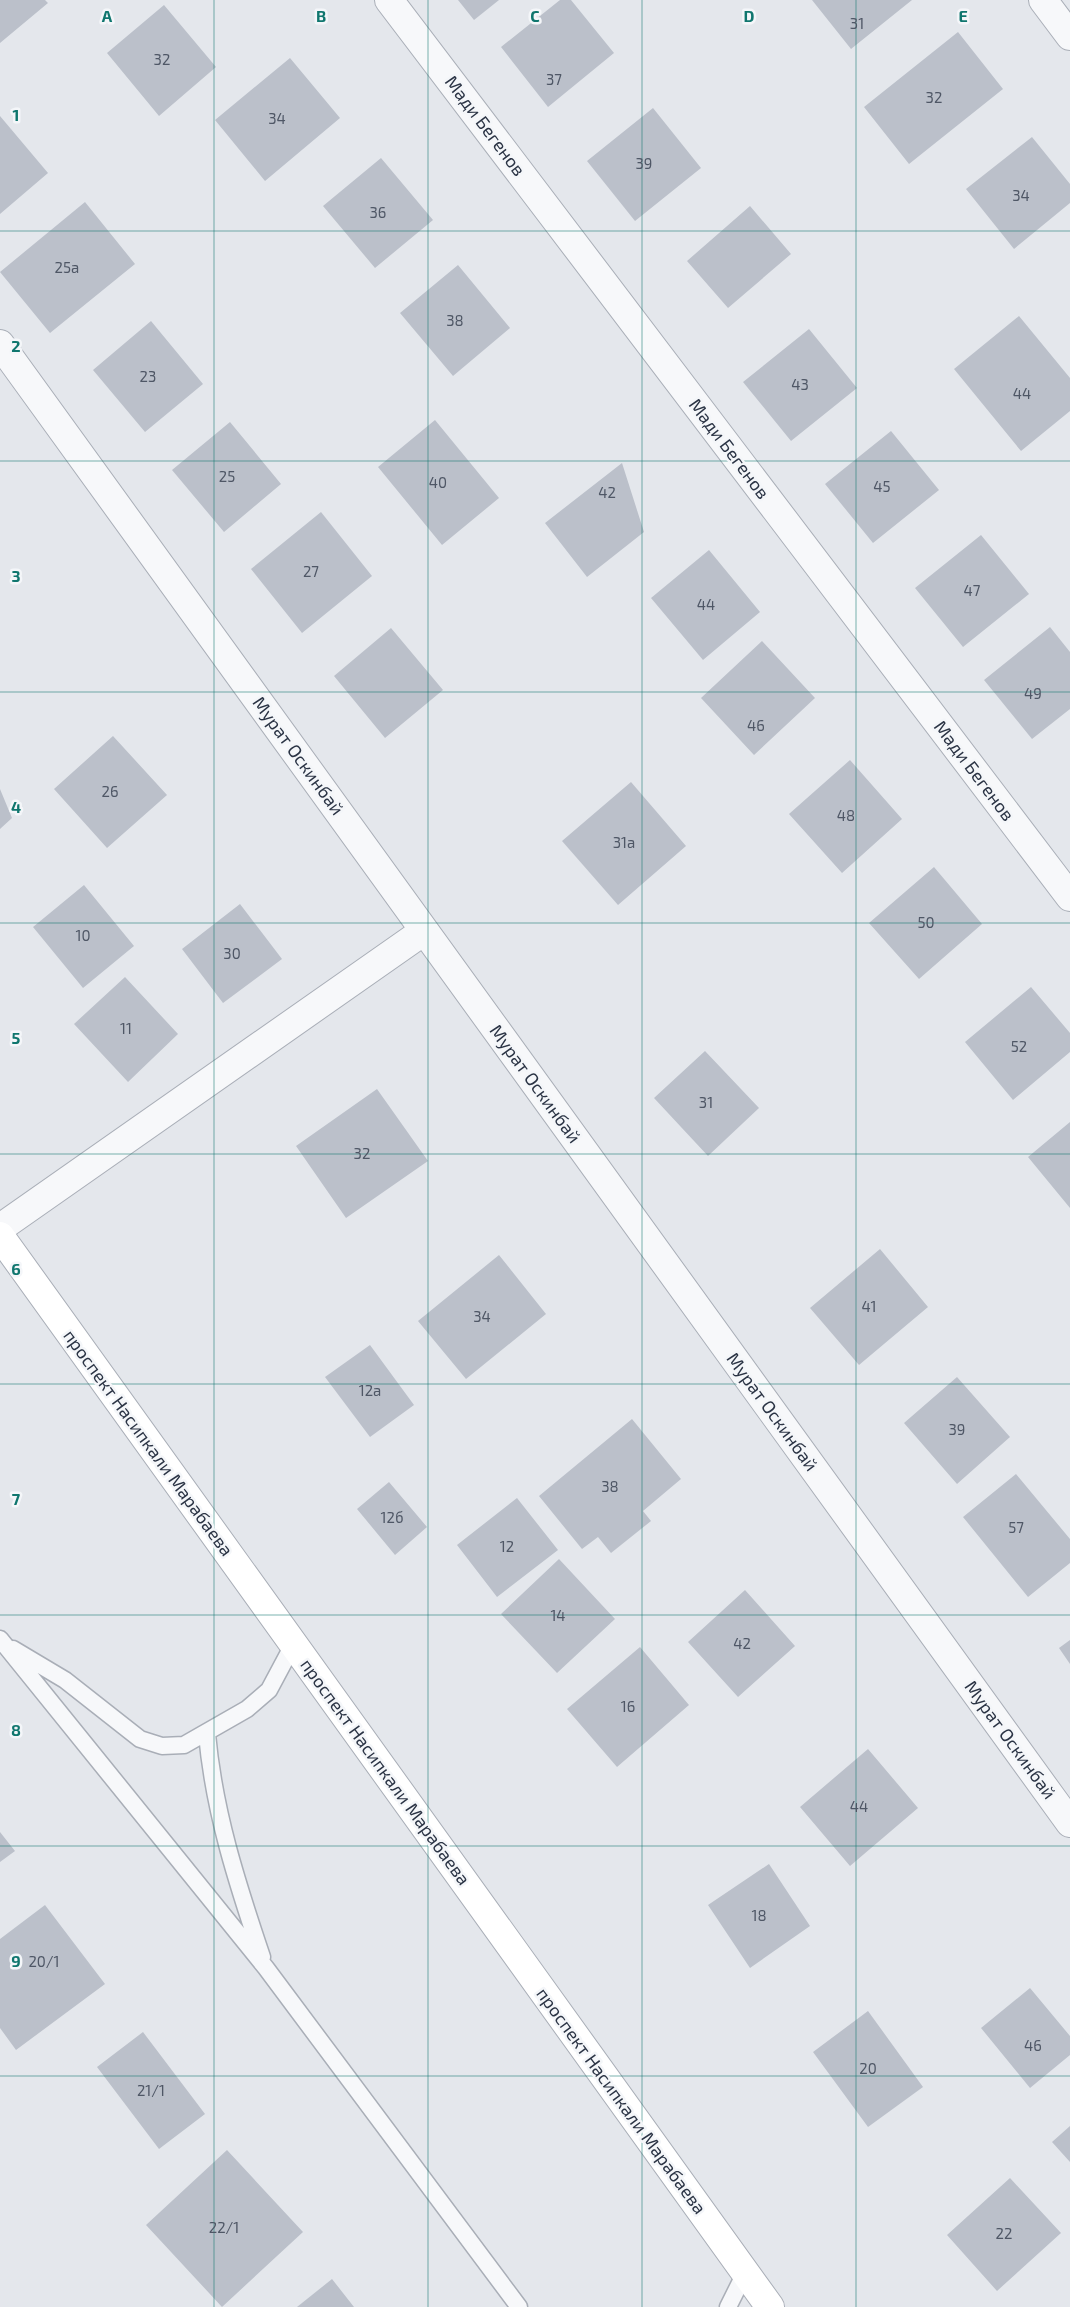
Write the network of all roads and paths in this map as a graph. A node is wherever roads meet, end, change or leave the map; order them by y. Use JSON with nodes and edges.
{"nodes":[{"id":1,"x":389,"y":0,"type":"edge"},
{"id":2,"x":1043,"y":0,"type":"edge"},
{"id":3,"x":1070,"y":36,"type":"edge"},
{"id":4,"x":0,"y":344,"type":"edge"},
{"id":5,"x":1070,"y":897,"type":"edge"},
{"id":6,"x":424,"y":930,"type":"junction"},
{"id":7,"x":0,"y":1228,"type":"edge"},
{"id":8,"x":0,"y":1236,"type":"edge"},
{"id":9,"x":1,"y":1641,"type":"edge"},
{"id":10,"x":293,"y":1645,"type":"junction"},
{"id":11,"x":207,"y":1734,"type":"junction"},
{"id":12,"x":1070,"y":1823,"type":"edge"},
{"id":13,"x":266,"y":1968,"type":"junction"},
{"id":14,"x":745,"y":2273,"type":"junction"},
{"id":15,"x":518,"y":2307,"type":"edge"},
{"id":16,"x":728,"y":2307,"type":"edge"},
{"id":17,"x":770,"y":2307,"type":"edge"}],
"edges":[{"from":1,"to":5,"type":"street","name":"Мади Бегенов"},
{"from":2,"to":3,"type":"street"},
{"from":4,"to":6,"type":"street","name":"Мурат Оскинбай"},
{"from":6,"to":7,"type":"street"},
{"from":6,"to":12,"type":"street","name":"Мурат Оскинбай"},
{"from":8,"to":10,"type":"main road","name":"проспект Насипкали Марабаева"},
{"from":9,"to":11,"type":"lane"},
{"from":9,"to":13,"type":"lane"},
{"from":10,"to":11,"type":"lane"},
{"from":10,"to":14,"type":"main road","name":"проспект Насипкали Марабаева"},
{"from":11,"to":13,"type":"lane"},
{"from":13,"to":15,"type":"lane"},
{"from":14,"to":16,"type":"lane"},
{"from":14,"to":17,"type":"main road","name":"проспект Насипкали Марабаева"}]}
